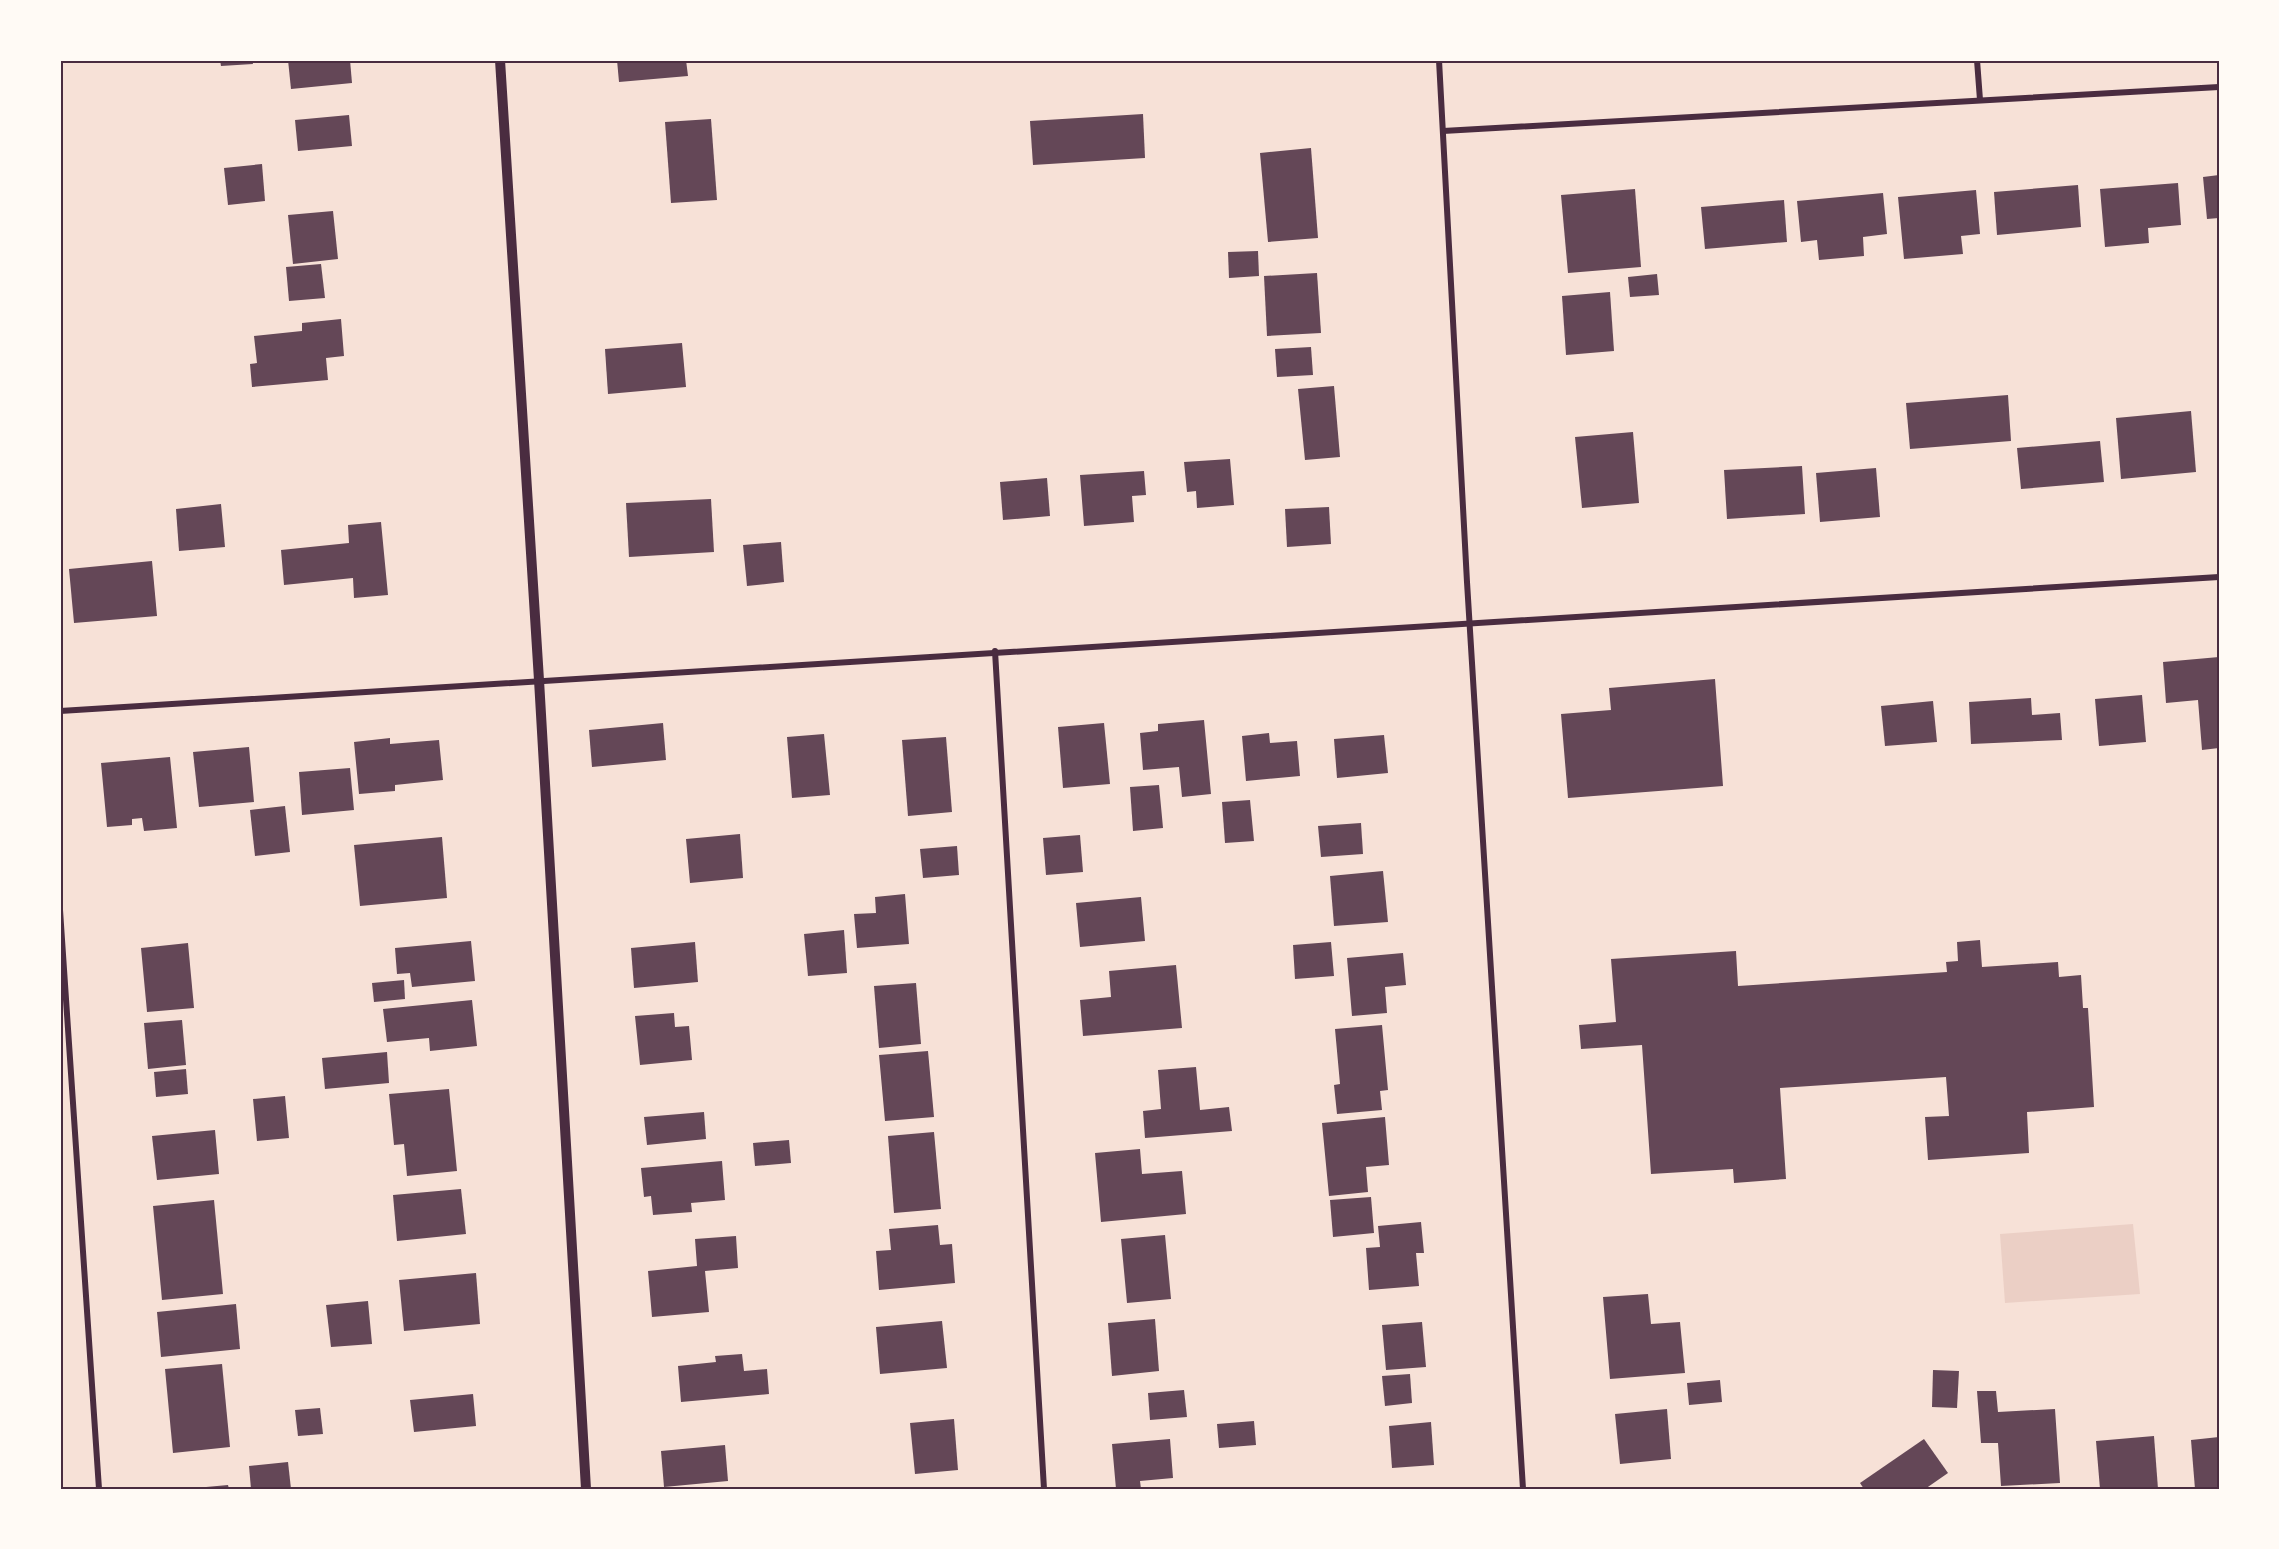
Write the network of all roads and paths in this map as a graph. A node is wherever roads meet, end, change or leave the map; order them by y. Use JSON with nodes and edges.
{"nodes":[{"id":1,"x":500,"y":60,"type":"edge"},
{"id":2,"x":1439,"y":60,"type":"edge"},
{"id":3,"x":1977,"y":60,"type":"edge"},
{"id":4,"x":2219,"y":87,"type":"edge"},
{"id":5,"x":1980,"y":100,"type":"junction"},
{"id":6,"x":1443,"y":131,"type":"junction"},
{"id":7,"x":2219,"y":577,"type":"edge"},
{"id":8,"x":1470,"y":622,"type":"junction"},
{"id":9,"x":995,"y":651,"type":"junction"},
{"id":10,"x":539,"y":680,"type":"junction"},
{"id":11,"x":60,"y":711,"type":"edge"},
{"id":12,"x":60,"y":910,"type":"edge"},
{"id":13,"x":99,"y":1489,"type":"edge"},
{"id":14,"x":586,"y":1489,"type":"edge"},
{"id":15,"x":1044,"y":1489,"type":"edge"},
{"id":16,"x":1523,"y":1489,"type":"edge"}],
"edges":[{"from":1,"to":10,"type":"street"},
{"from":2,"to":6,"type":"street"},
{"from":3,"to":5,"type":"street"},
{"from":4,"to":5,"type":"street"},
{"from":5,"to":6,"type":"street"},
{"from":6,"to":8,"type":"street"},
{"from":7,"to":8,"type":"street"},
{"from":8,"to":9,"type":"street"},
{"from":8,"to":16,"type":"street"},
{"from":9,"to":10,"type":"street"},
{"from":9,"to":15,"type":"street"},
{"from":10,"to":11,"type":"street"},
{"from":10,"to":14,"type":"street"},
{"from":12,"to":13,"type":"street"}]}
